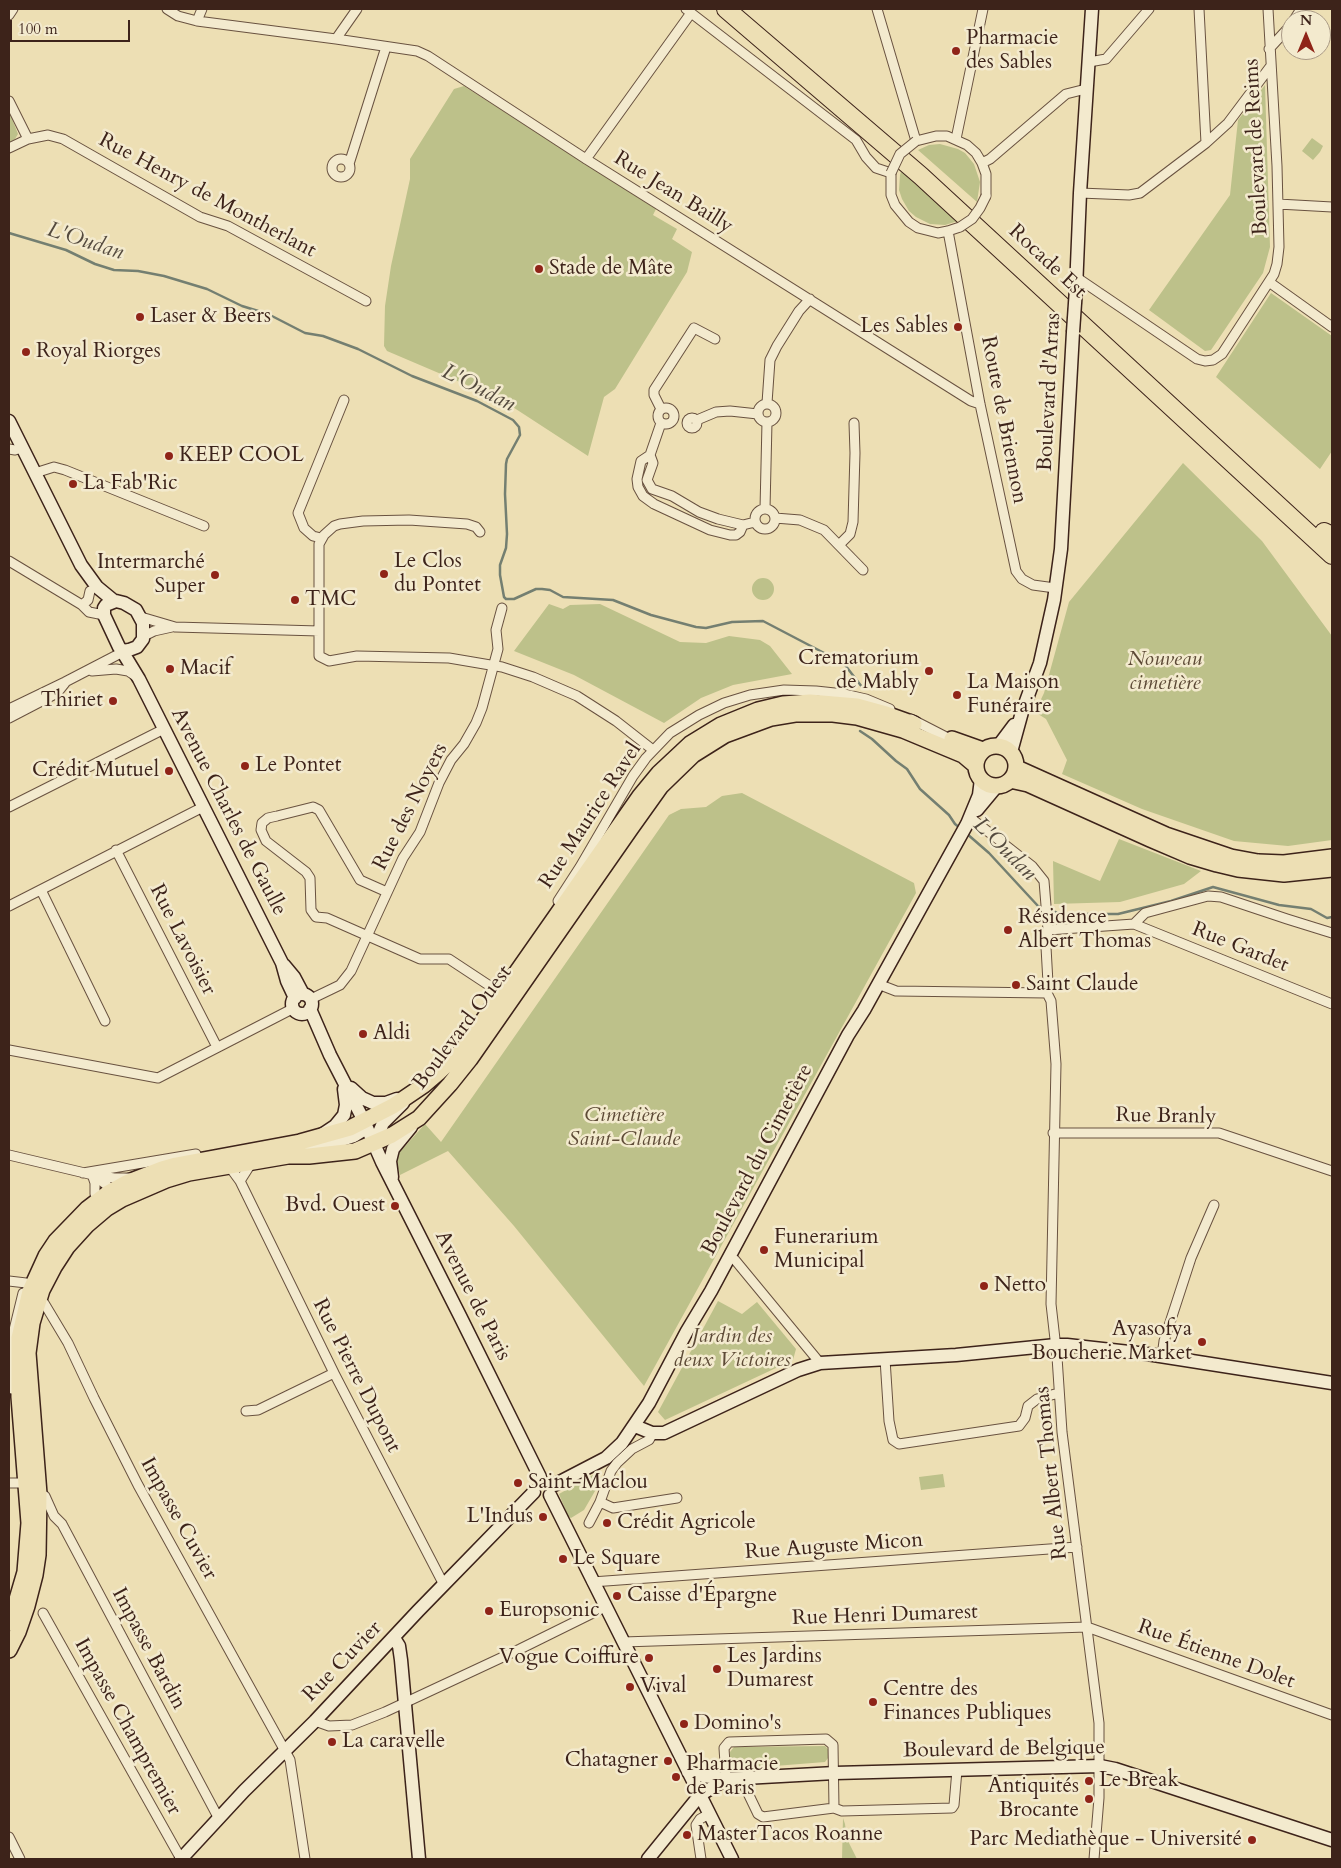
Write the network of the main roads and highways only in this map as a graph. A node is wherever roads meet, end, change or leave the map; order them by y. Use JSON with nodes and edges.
{"nodes":[{"id":1,"x":726,"y":9,"type":"edge"},
{"id":2,"x":742,"y":9,"type":"edge"},
{"id":3,"x":1092,"y":9,"type":"edge"},
{"id":4,"x":9,"y":421,"type":"edge"},
{"id":5,"x":15,"y":449,"type":"edge"},
{"id":6,"x":1293,"y":519,"type":"junction"},
{"id":7,"x":1329,"y":536,"type":"edge"},
{"id":8,"x":1332,"y":555,"type":"edge"},
{"id":9,"x":81,"y":565,"type":"junction"},
{"id":10,"x":1332,"y":567,"type":"edge"},
{"id":11,"x":107,"y":608,"type":"junction"},
{"id":12,"x":140,"y":641,"type":"junction"},
{"id":13,"x":122,"y":651,"type":"junction"},
{"id":14,"x":140,"y":679,"type":"junction"},
{"id":15,"x":940,"y":741,"type":"junction"},
{"id":16,"x":1005,"y":749,"type":"junction"},
{"id":17,"x":983,"y":750,"type":"junction"},
{"id":18,"x":979,"y":773,"type":"junction"},
{"id":19,"x":1008,"y":778,"type":"junction"},
{"id":20,"x":967,"y":826,"type":"junction"},
{"id":21,"x":1332,"y":857,"type":"edge"},
{"id":22,"x":1332,"y":869,"type":"edge"},
{"id":23,"x":344,"y":1081,"type":"junction"},
{"id":24,"x":409,"y":1096,"type":"junction"},
{"id":25,"x":419,"y":1118,"type":"junction"},
{"id":26,"x":369,"y":1133,"type":"junction"},
{"id":27,"x":317,"y":1139,"type":"junction"},
{"id":28,"x":288,"y":1156,"type":"junction"},
{"id":29,"x":394,"y":1187,"type":"junction"},
{"id":30,"x":116,"y":1189,"type":"junction"},
{"id":31,"x":1332,"y":1383,"type":"edge"},
{"id":32,"x":635,"y":1426,"type":"junction"},
{"id":33,"x":540,"y":1477,"type":"junction"},
{"id":34,"x":552,"y":1490,"type":"junction"},
{"id":35,"x":534,"y":1492,"type":"junction"},
{"id":36,"x":18,"y":1596,"type":"junction"},
{"id":37,"x":9,"y":1609,"type":"edge"},
{"id":38,"x":13,"y":1629,"type":"edge"},
{"id":39,"x":394,"y":1638,"type":"junction"},
{"id":40,"x":9,"y":1650,"type":"edge"},
{"id":41,"x":688,"y":1772,"type":"junction"},
{"id":42,"x":726,"y":1779,"type":"junction"},
{"id":43,"x":700,"y":1794,"type":"junction"},
{"id":44,"x":1332,"y":1840,"type":"edge"},
{"id":45,"x":181,"y":1859,"type":"edge"},
{"id":46,"x":419,"y":1859,"type":"edge"},
{"id":47,"x":648,"y":1859,"type":"edge"},
{"id":48,"x":732,"y":1859,"type":"edge"}],
"edges":[{"from":1,"to":6,"type":"highway","name":"Rocade Est"},
{"from":2,"to":7,"type":"highway","name":"Rocade Est"},
{"from":3,"to":16,"type":"main road","name":"Boulevard d'Arras","bridge":true},
{"from":4,"to":5,"type":"main road"},
{"from":5,"to":9,"type":"main road"},
{"from":6,"to":8,"type":"highway","name":"Rocade Est"},
{"from":6,"to":10,"type":"highway"},
{"from":9,"to":11,"type":"main road"},
{"from":9,"to":11,"type":"main road"},
{"from":11,"to":12,"type":"main road","name":"Avenue Charles de Gaulle"},
{"from":11,"to":13,"type":"main road","name":"Avenue Charles de Gaulle"},
{"from":12,"to":13,"type":"main road"},
{"from":12,"to":14,"type":"main road","name":"Avenue Charles de Gaulle"},
{"from":13,"to":14,"type":"main road","name":"Avenue Charles de Gaulle"},
{"from":14,"to":23,"type":"main road","name":"Avenue Charles de Gaulle"},
{"from":15,"to":17,"type":"main road","name":"Boulevard Ouest"},
{"from":15,"to":18,"type":"main road","name":"Boulevard Ouest"},
{"from":15,"to":24,"type":"main road","name":"Boulevard Ouest"},
{"from":15,"to":25,"type":"main road","name":"Boulevard Ouest"},
{"from":16,"to":17,"type":"main road"},
{"from":16,"to":19,"type":"main road"},
{"from":17,"to":18,"type":"main road"},
{"from":18,"to":19,"type":"main road"},
{"from":18,"to":20,"type":"main road","name":"Boulevard du Cimetière"},
{"from":19,"to":20,"type":"main road","name":"Boulevard du Cimetière"},
{"from":19,"to":21,"type":"main road"},
{"from":19,"to":22,"type":"main road"},
{"from":20,"to":32,"type":"main road","name":"Boulevard du Cimetière"},
{"from":23,"to":24,"type":"main road"},
{"from":23,"to":26,"type":"main road","name":"Avenue Charles de Gaulle"},
{"from":23,"to":27,"type":"main road"},
{"from":24,"to":26,"type":"main road","name":"Boulevard Ouest"},
{"from":24,"to":26,"type":"main road"},
{"from":25,"to":26,"type":"main road","name":"Boulevard Ouest"},
{"from":25,"to":29,"type":"main road"},
{"from":26,"to":27,"type":"main road","name":"Boulevard Ouest"},
{"from":26,"to":28,"type":"main road"},
{"from":26,"to":28,"type":"main road","name":"Boulevard Ouest"},
{"from":26,"to":29,"type":"main road","name":"Avenue de Paris"},
{"from":27,"to":30,"type":"main road","name":"Boulevard Ouest"},
{"from":28,"to":30,"type":"main road","name":"Boulevard Ouest"},
{"from":29,"to":33,"type":"main road","name":"Avenue de Paris"},
{"from":30,"to":36,"type":"main road","name":"Boulevard Ouest"},
{"from":30,"to":38,"type":"main road","name":"Boulevard Ouest"},
{"from":31,"to":32,"type":"main road"},
{"from":32,"to":34,"type":"main road","name":"Boulevard du Cimetière"},
{"from":33,"to":34,"type":"main road"},
{"from":33,"to":35,"type":"main road"},
{"from":34,"to":35,"type":"main road"},
{"from":34,"to":41,"type":"main road"},
{"from":35,"to":39,"type":"main road","name":"Rue Cuvier"},
{"from":36,"to":37,"type":"main road"},
{"from":36,"to":38,"type":"main road","name":"Boulevard Ouest"},
{"from":38,"to":40,"type":"main road","name":"Boulevard Ouest"},
{"from":39,"to":45,"type":"main road","name":"Rue Cuvier"},
{"from":39,"to":46,"type":"main road"},
{"from":41,"to":42,"type":"main road"},
{"from":41,"to":43,"type":"main road"},
{"from":42,"to":43,"type":"main road","name":"Boulevard de Belgique"},
{"from":42,"to":44,"type":"main road","name":"Boulevard de Belgique"},
{"from":43,"to":47,"type":"main road"},
{"from":43,"to":48,"type":"main road"}]}
